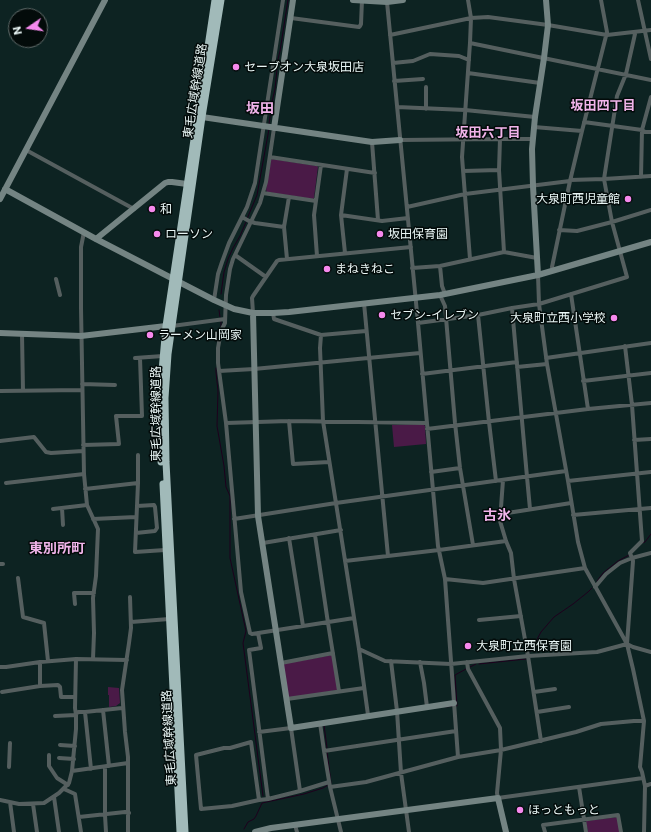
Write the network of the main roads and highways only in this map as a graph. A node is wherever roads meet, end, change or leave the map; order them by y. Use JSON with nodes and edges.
{"nodes":[{"id":1,"x":215,"y":0,"type":"edge"},
{"id":2,"x":221,"y":0,"type":"edge"},
{"id":3,"x":175,"y":280,"type":"junction"},
{"id":4,"x":169,"y":326,"type":"junction"},
{"id":5,"x":180,"y":832,"type":"edge"},
{"id":6,"x":185,"y":832,"type":"edge"}],
"edges":[{"from":1,"to":3,"type":"highway","name":"東毛広域幹線道路"},
{"from":2,"to":3,"type":"highway","name":"東毛広域幹線道路"},
{"from":3,"to":4,"type":"highway","name":"東毛広域幹線道路"},
{"from":4,"to":5,"type":"highway","name":"東毛広域幹線道路"},
{"from":4,"to":6,"type":"highway","name":"東毛広域幹線道路"}]}
